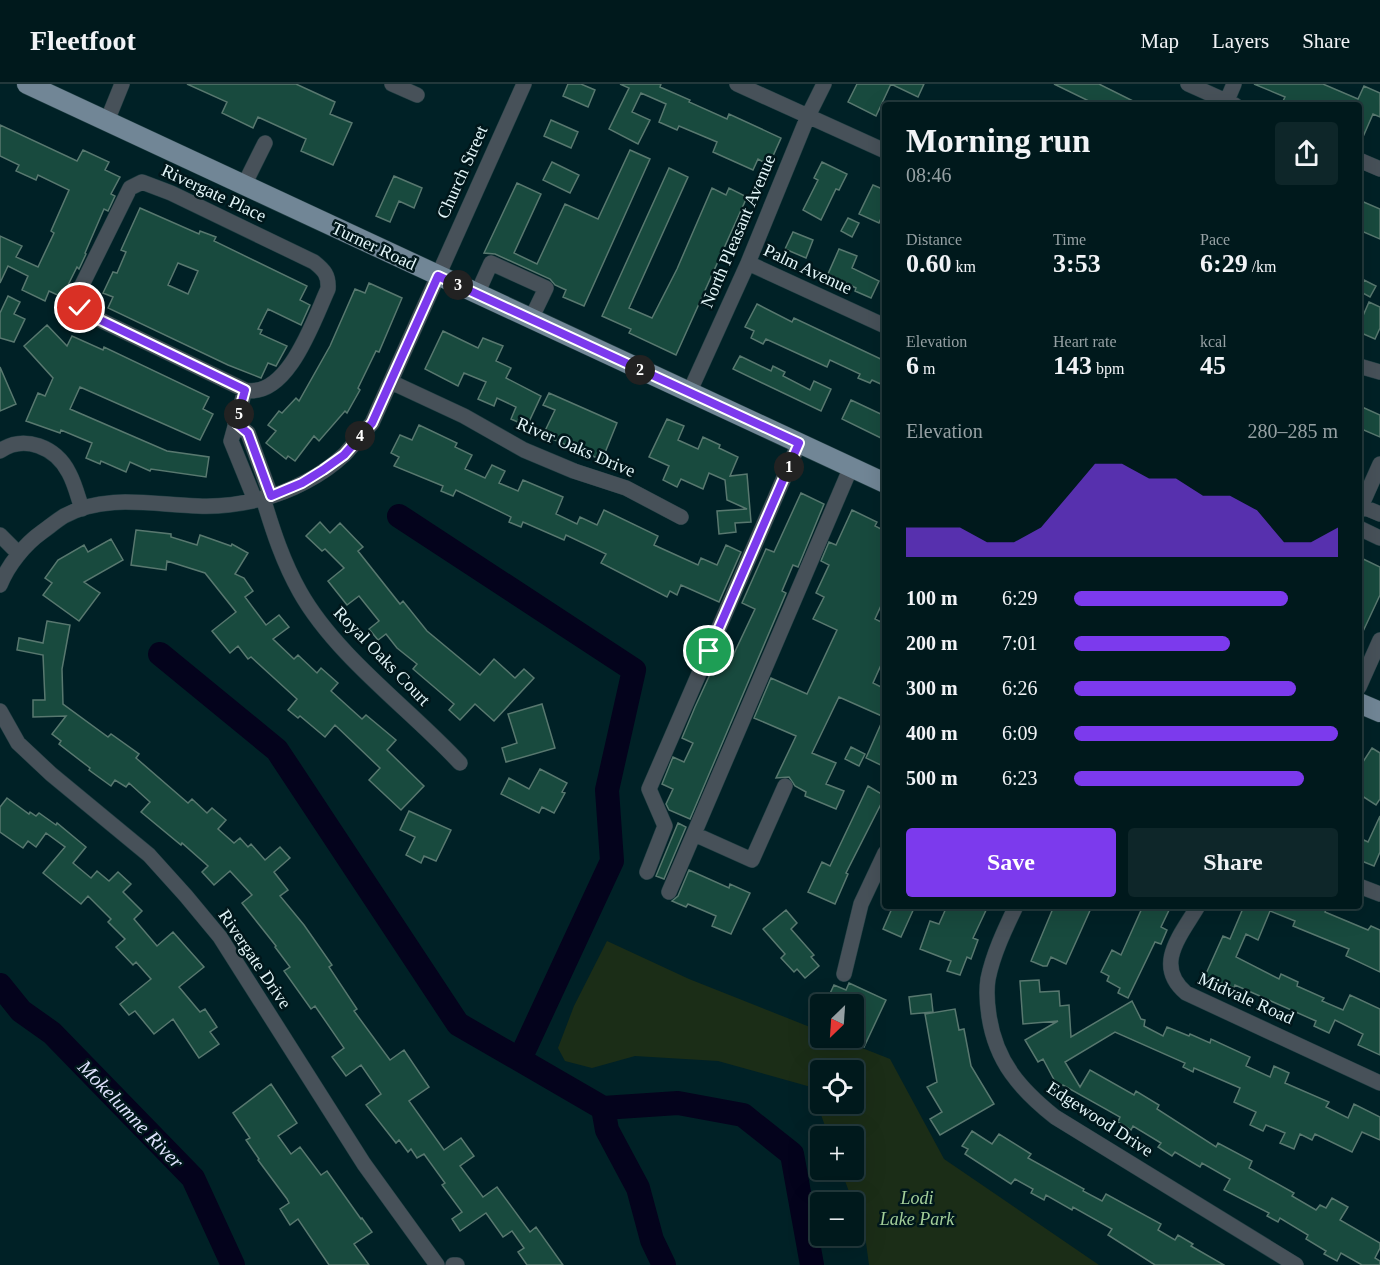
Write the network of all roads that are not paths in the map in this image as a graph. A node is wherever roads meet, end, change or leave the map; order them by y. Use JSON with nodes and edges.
{"nodes":[{"id":1,"x":29,"y":84,"type":"edge"},
{"id":2,"x":122,"y":84,"type":"edge"},
{"id":3,"x":392,"y":84,"type":"edge"},
{"id":4,"x":524,"y":84,"type":"edge"},
{"id":5,"x":738,"y":84,"type":"edge"},
{"id":6,"x":824,"y":84,"type":"edge"},
{"id":7,"x":1188,"y":84,"type":"edge"},
{"id":8,"x":1234,"y":84,"type":"edge"},
{"id":9,"x":417,"y":95,"type":"dead end"},
{"id":10,"x":1225,"y":102,"type":"edge"},
{"id":11,"x":1230,"y":102,"type":"edge"},
{"id":12,"x":808,"y":116,"type":"junction"},
{"id":13,"x":108,"y":121,"type":"junction"},
{"id":14,"x":265,"y":143,"type":"dead end"},
{"id":15,"x":882,"y":150,"type":"edge"},
{"id":16,"x":1362,"y":161,"type":"edge"},
{"id":17,"x":1380,"y":169,"type":"edge"},
{"id":18,"x":244,"y":185,"type":"junction"},
{"id":19,"x":748,"y":262,"type":"junction"},
{"id":20,"x":438,"y":276,"type":"junction"},
{"id":21,"x":477,"y":294,"type":"junction"},
{"id":22,"x":531,"y":319,"type":"junction"},
{"id":23,"x":882,"y":325,"type":"edge"},
{"id":24,"x":1362,"y":367,"type":"edge"},
{"id":25,"x":1380,"y":372,"type":"edge"},
{"id":26,"x":391,"y":382,"type":"junction"},
{"id":27,"x":245,"y":390,"type":"junction"},
{"id":28,"x":689,"y":393,"type":"junction"},
{"id":29,"x":799,"y":443,"type":"junction"},
{"id":30,"x":0,"y":451,"type":"edge"},
{"id":31,"x":1380,"y":464,"type":"edge"},
{"id":32,"x":851,"y":467,"type":"junction"},
{"id":33,"x":882,"y":482,"type":"edge"},
{"id":34,"x":263,"y":498,"type":"junction"},
{"id":35,"x":1362,"y":504,"type":"edge"},
{"id":36,"x":82,"y":509,"type":"junction"},
{"id":37,"x":1362,"y":510,"type":"edge"},
{"id":38,"x":1380,"y":514,"type":"edge"},
{"id":39,"x":681,"y":517,"type":"dead end"},
{"id":40,"x":1362,"y":529,"type":"edge"},
{"id":41,"x":0,"y":535,"type":"edge"},
{"id":42,"x":1380,"y":538,"type":"edge"},
{"id":43,"x":19,"y":554,"type":"junction"},
{"id":44,"x":0,"y":585,"type":"edge"},
{"id":45,"x":1380,"y":640,"type":"edge"},
{"id":46,"x":1362,"y":680,"type":"edge"},
{"id":47,"x":1362,"y":704,"type":"edge"},
{"id":48,"x":0,"y":711,"type":"edge"},
{"id":49,"x":1380,"y":712,"type":"edge"},
{"id":50,"x":6,"y":736,"type":"edge"},
{"id":51,"x":460,"y":763,"type":"dead end"},
{"id":52,"x":785,"y":786,"type":"dead end"},
{"id":53,"x":694,"y":834,"type":"junction"},
{"id":54,"x":882,"y":860,"type":"edge"},
{"id":55,"x":647,"y":872,"type":"dead end"},
{"id":56,"x":1362,"y":887,"type":"edge"},
{"id":57,"x":669,"y":892,"type":"dead end"},
{"id":58,"x":1380,"y":894,"type":"edge"},
{"id":59,"x":1015,"y":909,"type":"edge"},
{"id":60,"x":1196,"y":909,"type":"edge"},
{"id":61,"x":844,"y":974,"type":"dead end"},
{"id":62,"x":1380,"y":1083,"type":"edge"},
{"id":63,"x":437,"y":1265,"type":"edge"},
{"id":64,"x":1296,"y":1265,"type":"edge"}],
"edges":[{"from":1,"to":13,"type":"main road","name":"Turner Road"},
{"from":2,"to":13,"type":"street"},
{"from":3,"to":9,"type":"street"},
{"from":4,"to":20,"type":"street","name":"Church Street"},
{"from":5,"to":12,"type":"street"},
{"from":6,"to":12,"type":"street","name":"North Pleasant Avenue"},
{"from":7,"to":10,"type":"street"},
{"from":8,"to":11,"type":"street"},
{"from":12,"to":15,"type":"street"},
{"from":12,"to":19,"type":"street","name":"North Pleasant Avenue"},
{"from":13,"to":18,"type":"main road","name":"Turner Road"},
{"from":14,"to":18,"type":"street"},
{"from":16,"to":17,"type":"street"},
{"from":18,"to":20,"type":"main road","name":"Turner Road"},
{"from":19,"to":23,"type":"street","name":"Palm Avenue"},
{"from":19,"to":28,"type":"street","name":"North Pleasant Avenue"},
{"from":20,"to":21,"type":"main road","name":"Turner Road"},
{"from":20,"to":26,"type":"street"},
{"from":21,"to":22,"type":"main road","name":"Turner Road"},
{"from":21,"to":22,"type":"street"},
{"from":22,"to":28,"type":"main road","name":"Turner Road"},
{"from":24,"to":25,"type":"street"},
{"from":26,"to":34,"type":"street"},
{"from":26,"to":39,"type":"street","name":"River Oaks Drive"},
{"from":27,"to":27,"type":"street","name":"Rivergate Place"},
{"from":27,"to":34,"type":"street"},
{"from":28,"to":29,"type":"main road","name":"Turner Road"},
{"from":29,"to":32,"type":"main road","name":"Turner Road"},
{"from":29,"to":55,"type":"street"},
{"from":30,"to":36,"type":"street"},
{"from":31,"to":35,"type":"street"},
{"from":32,"to":33,"type":"main road","name":"Turner Road"},
{"from":32,"to":53,"type":"street"},
{"from":34,"to":36,"type":"street"},
{"from":34,"to":51,"type":"street","name":"Royal Oaks Court"},
{"from":36,"to":43,"type":"street"},
{"from":37,"to":38,"type":"street"},
{"from":40,"to":42,"type":"street"},
{"from":41,"to":43,"type":"street"},
{"from":43,"to":44,"type":"street"},
{"from":45,"to":46,"type":"street"},
{"from":47,"to":49,"type":"main road"},
{"from":48,"to":50,"type":"street","name":"Rivergate Drive"},
{"from":50,"to":63,"type":"street","name":"Rivergate Drive"},
{"from":52,"to":53,"type":"street"},
{"from":53,"to":57,"type":"street"},
{"from":54,"to":61,"type":"street"},
{"from":56,"to":58,"type":"street"},
{"from":59,"to":64,"type":"street","name":"Edgewood Drive"},
{"from":60,"to":62,"type":"street","name":"Midvale Road"}]}
